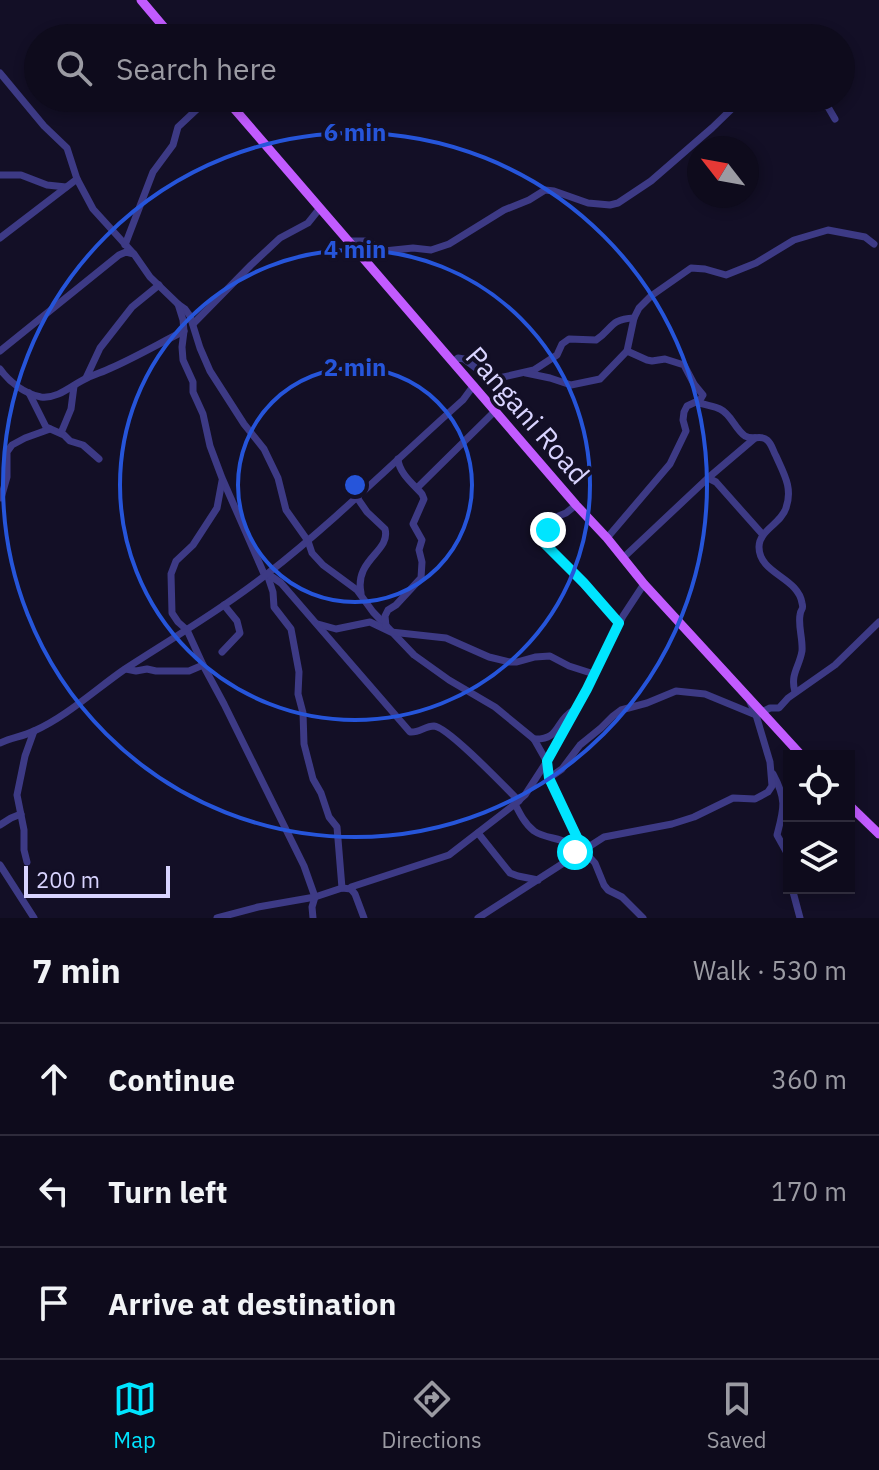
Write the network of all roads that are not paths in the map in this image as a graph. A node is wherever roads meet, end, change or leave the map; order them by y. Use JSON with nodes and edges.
{"nodes":[{"id":1,"x":141,"y":0,"type":"edge"},
{"id":2,"x":161,"y":24,"type":"edge"},
{"id":3,"x":0,"y":73,"type":"edge"},
{"id":4,"x":24,"y":102,"type":"edge"},
{"id":5,"x":32,"y":112,"type":"edge"},
{"id":6,"x":194,"y":112,"type":"edge"},
{"id":7,"x":237,"y":112,"type":"edge"},
{"id":8,"x":729,"y":112,"type":"edge"},
{"id":9,"x":831,"y":112,"type":"edge"},
{"id":10,"x":835,"y":119,"type":"dead end"},
{"id":11,"x":0,"y":175,"type":"edge"},
{"id":12,"x":77,"y":179,"type":"junction"},
{"id":13,"x":66,"y":187,"type":"junction"},
{"id":14,"x":320,"y":208,"type":"junction"},
{"id":15,"x":0,"y":238,"type":"edge"},
{"id":16,"x":349,"y":241,"type":"junction"},
{"id":17,"x":874,"y":244,"type":"dead end"},
{"id":18,"x":125,"y":245,"type":"junction"},
{"id":19,"x":134,"y":254,"type":"junction"},
{"id":20,"x":159,"y":285,"type":"junction"},
{"id":21,"x":178,"y":304,"type":"junction"},
{"id":22,"x":634,"y":318,"type":"junction"},
{"id":23,"x":193,"y":324,"type":"junction"},
{"id":24,"x":184,"y":331,"type":"junction"},
{"id":25,"x":0,"y":351,"type":"edge"},
{"id":26,"x":627,"y":351,"type":"junction"},
{"id":27,"x":453,"y":362,"type":"junction"},
{"id":28,"x":0,"y":369,"type":"edge"},
{"id":29,"x":526,"y":373,"type":"junction"},
{"id":30,"x":86,"y":378,"type":"junction"},
{"id":31,"x":74,"y":385,"type":"junction"},
{"id":32,"x":474,"y":385,"type":"junction"},
{"id":33,"x":29,"y":393,"type":"junction"},
{"id":34,"x":697,"y":402,"type":"junction"},
{"id":35,"x":495,"y":411,"type":"junction"},
{"id":36,"x":50,"y":429,"type":"junction"},
{"id":37,"x":61,"y":433,"type":"junction"},
{"id":38,"x":755,"y":438,"type":"junction"},
{"id":39,"x":399,"y":458,"type":"junction"},
{"id":40,"x":99,"y":459,"type":"dead end"},
{"id":41,"x":222,"y":478,"type":"junction"},
{"id":42,"x":708,"y":478,"type":"junction"},
{"id":43,"x":417,"y":488,"type":"junction"},
{"id":44,"x":358,"y":496,"type":"junction"},
{"id":45,"x":1,"y":498,"type":"edge"},
{"id":46,"x":576,"y":505,"type":"junction"},
{"id":47,"x":763,"y":535,"type":"junction"},
{"id":48,"x":607,"y":538,"type":"junction"},
{"id":49,"x":308,"y":541,"type":"junction"},
{"id":50,"x":623,"y":558,"type":"junction"},
{"id":51,"x":267,"y":575,"type":"junction"},
{"id":52,"x":644,"y":584,"type":"junction"},
{"id":53,"x":362,"y":595,"type":"junction"},
{"id":54,"x":224,"y":605,"type":"junction"},
{"id":55,"x":879,"y":622,"type":"edge"},
{"id":56,"x":316,"y":623,"type":"junction"},
{"id":57,"x":619,"y":623,"type":"junction"},
{"id":58,"x":389,"y":629,"type":"junction"},
{"id":59,"x":187,"y":630,"type":"junction"},
{"id":60,"x":222,"y":652,"type":"dead end"},
{"id":61,"x":203,"y":665,"type":"junction"},
{"id":62,"x":126,"y":669,"type":"junction"},
{"id":63,"x":594,"y":674,"type":"junction"},
{"id":64,"x":795,"y":692,"type":"junction"},
{"id":65,"x":575,"y":709,"type":"junction"},
{"id":66,"x":759,"y":714,"type":"junction"},
{"id":67,"x":34,"y":731,"type":"junction"},
{"id":68,"x":534,"y":739,"type":"junction"},
{"id":69,"x":0,"y":743,"type":"edge"},
{"id":70,"x":796,"y":750,"type":"edge"},
{"id":71,"x":547,"y":762,"type":"junction"},
{"id":72,"x":771,"y":771,"type":"junction"},
{"id":73,"x":549,"y":778,"type":"junction"},
{"id":74,"x":517,"y":802,"type":"junction"},
{"id":75,"x":855,"y":811,"type":"edge"},
{"id":76,"x":21,"y":814,"type":"junction"},
{"id":77,"x":0,"y":825,"type":"edge"},
{"id":78,"x":478,"y":833,"type":"junction"},
{"id":79,"x":879,"y":834,"type":"edge"},
{"id":80,"x":783,"y":846,"type":"edge"},
{"id":81,"x":580,"y":852,"type":"junction"},
{"id":82,"x":27,"y":862,"type":"dead end"},
{"id":83,"x":0,"y":865,"type":"edge"},
{"id":84,"x":538,"y":880,"type":"junction"},
{"id":85,"x":346,"y":888,"type":"junction"},
{"id":86,"x":794,"y":894,"type":"edge"},
{"id":87,"x":315,"y":897,"type":"junction"},
{"id":88,"x":34,"y":918,"type":"edge"},
{"id":89,"x":217,"y":918,"type":"edge"},
{"id":90,"x":313,"y":918,"type":"edge"},
{"id":91,"x":364,"y":918,"type":"edge"},
{"id":92,"x":478,"y":918,"type":"edge"},
{"id":93,"x":643,"y":918,"type":"edge"},
{"id":94,"x":800,"y":918,"type":"edge"}],
"edges":[{"from":1,"to":2,"type":"main road"},
{"from":3,"to":4,"type":"street"},
{"from":5,"to":12,"type":"street"},
{"from":6,"to":18,"type":"street"},
{"from":7,"to":14,"type":"main road","name":"Pangani Road"},
{"from":8,"to":16,"type":"street"},
{"from":9,"to":10,"type":"street"},
{"from":11,"to":13,"type":"street"},
{"from":12,"to":13,"type":"street"},
{"from":12,"to":18,"type":"street"},
{"from":13,"to":15,"type":"street"},
{"from":14,"to":16,"type":"main road","name":"Pangani Road"},
{"from":14,"to":23,"type":"street"},
{"from":16,"to":27,"type":"main road","name":"Pangani Road"},
{"from":17,"to":22,"type":"street"},
{"from":18,"to":19,"type":"street"},
{"from":19,"to":20,"type":"street"},
{"from":19,"to":25,"type":"street"},
{"from":20,"to":21,"type":"street"},
{"from":20,"to":30,"type":"street"},
{"from":21,"to":23,"type":"street"},
{"from":21,"to":24,"type":"street"},
{"from":22,"to":26,"type":"street"},
{"from":22,"to":29,"type":"street"},
{"from":23,"to":49,"type":"street"},
{"from":24,"to":30,"type":"street"},
{"from":24,"to":41,"type":"street"},
{"from":26,"to":29,"type":"street"},
{"from":26,"to":34,"type":"street"},
{"from":27,"to":29,"type":"street"},
{"from":27,"to":32,"type":"main road","name":"Pangani Road"},
{"from":28,"to":33,"type":"street"},
{"from":30,"to":31,"type":"street"},
{"from":31,"to":33,"type":"street"},
{"from":31,"to":37,"type":"street"},
{"from":32,"to":35,"type":"main road","name":"Pangani Road"},
{"from":32,"to":39,"type":"street"},
{"from":33,"to":36,"type":"street"},
{"from":34,"to":38,"type":"street"},
{"from":34,"to":48,"type":"street"},
{"from":35,"to":43,"type":"street"},
{"from":35,"to":46,"type":"main road","name":"Pangani Road"},
{"from":36,"to":37,"type":"street"},
{"from":36,"to":45,"type":"street"},
{"from":37,"to":40,"type":"street"},
{"from":38,"to":42,"type":"street"},
{"from":38,"to":47,"type":"street"},
{"from":39,"to":43,"type":"street"},
{"from":39,"to":44,"type":"street"},
{"from":41,"to":51,"type":"street"},
{"from":41,"to":59,"type":"street"},
{"from":42,"to":47,"type":"street"},
{"from":42,"to":50,"type":"street"},
{"from":43,"to":58,"type":"street"},
{"from":44,"to":49,"type":"street"},
{"from":44,"to":53,"type":"street"},
{"from":46,"to":48,"type":"main road","name":"Pangani Road"},
{"from":46,"to":57,"type":"street"},
{"from":47,"to":64,"type":"street"},
{"from":48,"to":50,"type":"main road","name":"Pangani Road"},
{"from":49,"to":51,"type":"street"},
{"from":49,"to":53,"type":"street"},
{"from":50,"to":52,"type":"main road","name":"Pangani Road"},
{"from":51,"to":54,"type":"street"},
{"from":51,"to":56,"type":"street"},
{"from":51,"to":85,"type":"street"},
{"from":52,"to":57,"type":"street"},
{"from":52,"to":66,"type":"main road","name":"Pangani Road"},
{"from":53,"to":58,"type":"street"},
{"from":54,"to":59,"type":"street"},
{"from":54,"to":60,"type":"street"},
{"from":55,"to":64,"type":"street"},
{"from":56,"to":58,"type":"street"},
{"from":56,"to":74,"type":"street"},
{"from":57,"to":63,"type":"street"},
{"from":58,"to":63,"type":"street"},
{"from":58,"to":68,"type":"street"},
{"from":59,"to":61,"type":"street"},
{"from":59,"to":62,"type":"street"},
{"from":61,"to":62,"type":"street"},
{"from":61,"to":87,"type":"street"},
{"from":62,"to":67,"type":"street"},
{"from":63,"to":65,"type":"street"},
{"from":64,"to":66,"type":"street"},
{"from":65,"to":68,"type":"street"},
{"from":65,"to":71,"type":"street"},
{"from":66,"to":70,"type":"main road","name":"Pangani Road"},
{"from":66,"to":72,"type":"street"},
{"from":66,"to":73,"type":"street"},
{"from":67,"to":69,"type":"street"},
{"from":67,"to":76,"type":"street"},
{"from":68,"to":71,"type":"street"},
{"from":71,"to":73,"type":"street"},
{"from":71,"to":74,"type":"street"},
{"from":72,"to":80,"type":"street"},
{"from":72,"to":81,"type":"street"},
{"from":73,"to":81,"type":"street"},
{"from":74,"to":78,"type":"street"},
{"from":74,"to":81,"type":"street"},
{"from":75,"to":79,"type":"main road"},
{"from":76,"to":77,"type":"street"},
{"from":76,"to":82,"type":"street"},
{"from":78,"to":84,"type":"street"},
{"from":78,"to":85,"type":"street"},
{"from":81,"to":84,"type":"street"},
{"from":81,"to":93,"type":"street"},
{"from":83,"to":88,"type":"street"},
{"from":84,"to":92,"type":"street"},
{"from":85,"to":87,"type":"street"},
{"from":85,"to":91,"type":"street"},
{"from":86,"to":94,"type":"street"},
{"from":87,"to":89,"type":"street"},
{"from":87,"to":90,"type":"street"}]}
